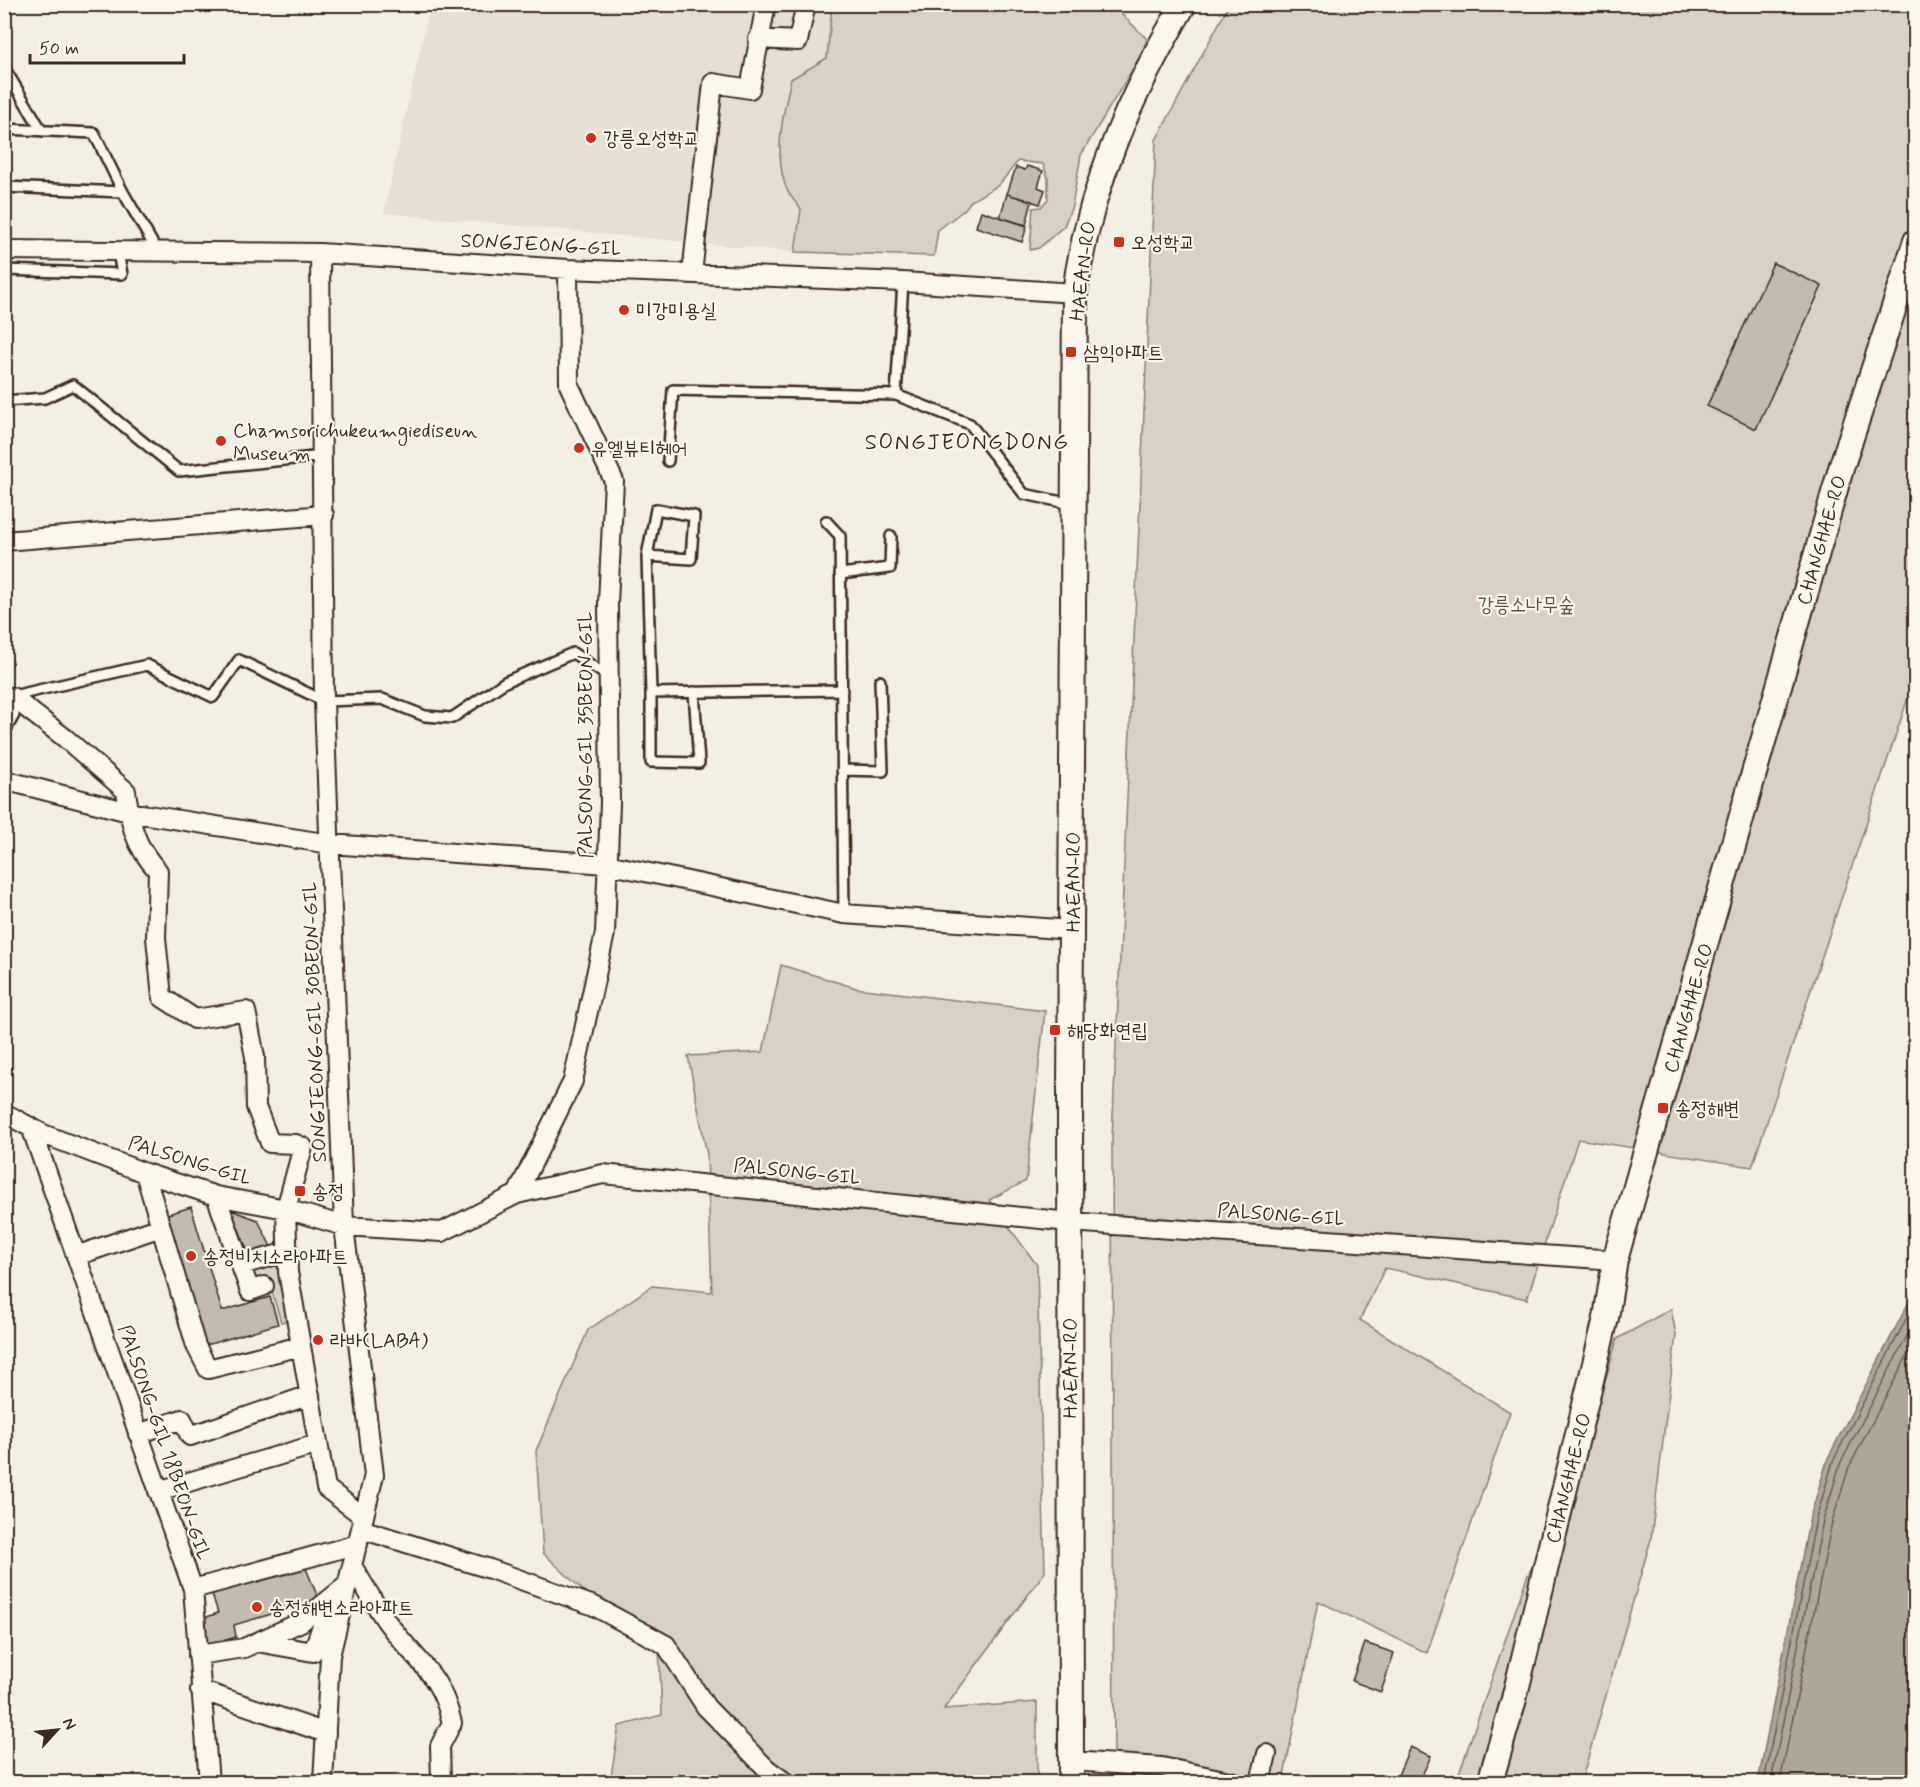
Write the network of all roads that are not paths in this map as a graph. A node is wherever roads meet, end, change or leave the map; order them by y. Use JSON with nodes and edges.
{"nodes":[{"id":1,"x":766,"y":4,"type":"edge"},
{"id":2,"x":806,"y":4,"type":"edge"},
{"id":3,"x":1184,"y":4,"type":"edge"},
{"id":4,"x":758,"y":39,"type":"junction"},
{"id":5,"x":4,"y":73,"type":"edge"},
{"id":6,"x":4,"y":129,"type":"edge"},
{"id":7,"x":42,"y":130,"type":"junction"},
{"id":8,"x":4,"y":187,"type":"edge"},
{"id":9,"x":123,"y":192,"type":"junction"},
{"id":10,"x":1916,"y":241,"type":"edge"},
{"id":11,"x":4,"y":250,"type":"edge"},
{"id":12,"x":118,"y":252,"type":"junction"},
{"id":13,"x":158,"y":252,"type":"junction"},
{"id":14,"x":320,"y":253,"type":"junction"},
{"id":15,"x":568,"y":269,"type":"junction"},
{"id":16,"x":4,"y":270,"type":"edge"},
{"id":17,"x":693,"y":274,"type":"junction"},
{"id":18,"x":903,"y":282,"type":"junction"},
{"id":19,"x":1076,"y":293,"type":"junction"},
{"id":20,"x":897,"y":395,"type":"junction"},
{"id":21,"x":4,"y":401,"type":"edge"},
{"id":22,"x":323,"y":456,"type":"junction"},
{"id":23,"x":668,"y":461,"type":"dead end"},
{"id":24,"x":1072,"y":504,"type":"junction"},
{"id":25,"x":324,"y":515,"type":"junction"},
{"id":26,"x":826,"y":521,"type":"dead end"},
{"id":27,"x":891,"y":536,"type":"dead end"},
{"id":28,"x":4,"y":541,"type":"edge"},
{"id":29,"x":647,"y":556,"type":"junction"},
{"id":30,"x":840,"y":574,"type":"junction"},
{"id":31,"x":609,"y":677,"type":"junction"},
{"id":32,"x":879,"y":681,"type":"dead end"},
{"id":33,"x":842,"y":690,"type":"junction"},
{"id":34,"x":694,"y":692,"type":"junction"},
{"id":35,"x":651,"y":693,"type":"junction"},
{"id":36,"x":8,"y":696,"type":"edge"},
{"id":37,"x":324,"y":701,"type":"junction"},
{"id":38,"x":4,"y":733,"type":"edge"},
{"id":39,"x":842,"y":770,"type":"junction"},
{"id":40,"x":4,"y":780,"type":"edge"},
{"id":41,"x":129,"y":812,"type":"junction"},
{"id":42,"x":330,"y":844,"type":"junction"},
{"id":43,"x":607,"y":864,"type":"junction"},
{"id":44,"x":844,"y":914,"type":"junction"},
{"id":45,"x":1073,"y":930,"type":"junction"},
{"id":46,"x":4,"y":1113,"type":"edge"},
{"id":47,"x":31,"y":1127,"type":"junction"},
{"id":48,"x":145,"y":1173,"type":"junction"},
{"id":49,"x":517,"y":1194,"type":"junction"},
{"id":50,"x":216,"y":1196,"type":"junction"},
{"id":51,"x":286,"y":1209,"type":"junction"},
{"id":52,"x":1070,"y":1222,"type":"junction"},
{"id":53,"x":344,"y":1226,"type":"junction"},
{"id":54,"x":161,"y":1227,"type":"junction"},
{"id":55,"x":287,"y":1252,"type":"junction"},
{"id":56,"x":76,"y":1256,"type":"junction"},
{"id":57,"x":1615,"y":1260,"type":"junction"},
{"id":58,"x":241,"y":1265,"type":"junction"},
{"id":59,"x":264,"y":1286,"type":"dead end"},
{"id":60,"x":301,"y":1346,"type":"junction"},
{"id":61,"x":310,"y":1395,"type":"junction"},
{"id":62,"x":138,"y":1434,"type":"junction"},
{"id":63,"x":318,"y":1444,"type":"junction"},
{"id":64,"x":158,"y":1491,"type":"junction"},
{"id":65,"x":361,"y":1530,"type":"junction"},
{"id":66,"x":352,"y":1566,"type":"junction"},
{"id":67,"x":347,"y":1585,"type":"junction"},
{"id":68,"x":193,"y":1589,"type":"junction"},
{"id":69,"x":331,"y":1599,"type":"junction"},
{"id":70,"x":257,"y":1642,"type":"junction"},
{"id":71,"x":198,"y":1655,"type":"junction"},
{"id":72,"x":200,"y":1690,"type":"junction"},
{"id":73,"x":326,"y":1733,"type":"junction"},
{"id":74,"x":1267,"y":1754,"type":"dead end"},
{"id":75,"x":1071,"y":1772,"type":"edge"},
{"id":76,"x":209,"y":1782,"type":"edge"},
{"id":77,"x":323,"y":1782,"type":"edge"},
{"id":78,"x":441,"y":1782,"type":"edge"},
{"id":79,"x":785,"y":1782,"type":"edge"},
{"id":80,"x":1234,"y":1782,"type":"edge"},
{"id":81,"x":1260,"y":1782,"type":"edge"},
{"id":82,"x":1490,"y":1782,"type":"edge"}],
"edges":[{"from":1,"to":4,"type":"street"},
{"from":2,"to":4,"type":"street"},
{"from":3,"to":19,"type":"street","name":"HAEAN-RO"},
{"from":4,"to":17,"type":"street"},
{"from":5,"to":7,"type":"lane"},
{"from":6,"to":7,"type":"lane"},
{"from":7,"to":9,"type":"lane"},
{"from":8,"to":9,"type":"lane"},
{"from":9,"to":13,"type":"lane"},
{"from":10,"to":57,"type":"street","name":"CHANGHAE-RO"},
{"from":11,"to":12,"type":"street","name":"SONGJEONG-GIL"},
{"from":12,"to":13,"type":"street","name":"SONGJEONG-GIL"},
{"from":12,"to":16,"type":"lane"},
{"from":13,"to":14,"type":"street","name":"SONGJEONG-GIL"},
{"from":14,"to":15,"type":"street","name":"SONGJEONG-GIL"},
{"from":14,"to":22,"type":"street","name":"SONGJEONG-GIL 30BEON-GIL"},
{"from":15,"to":17,"type":"street","name":"SONGJEONG-GIL"},
{"from":15,"to":31,"type":"street","name":"PALSONG-GIL 35BEON-GIL"},
{"from":17,"to":18,"type":"street","name":"SONGJEONG-GIL"},
{"from":18,"to":19,"type":"street","name":"SONGJEONG-GIL"},
{"from":18,"to":20,"type":"lane"},
{"from":19,"to":24,"type":"street","name":"HAEAN-RO"},
{"from":20,"to":23,"type":"lane"},
{"from":20,"to":24,"type":"lane"},
{"from":21,"to":22,"type":"lane"},
{"from":22,"to":25,"type":"street","name":"SONGJEONG-GIL 30BEON-GIL"},
{"from":24,"to":45,"type":"street","name":"HAEAN-RO"},
{"from":25,"to":28,"type":"street"},
{"from":25,"to":37,"type":"street","name":"SONGJEONG-GIL 30BEON-GIL"},
{"from":26,"to":30,"type":"lane"},
{"from":27,"to":30,"type":"lane"},
{"from":29,"to":29,"type":"lane"},
{"from":29,"to":35,"type":"lane"},
{"from":30,"to":33,"type":"lane"},
{"from":31,"to":37,"type":"lane"},
{"from":31,"to":43,"type":"street","name":"PALSONG-GIL 35BEON-GIL"},
{"from":32,"to":39,"type":"lane"},
{"from":33,"to":34,"type":"lane"},
{"from":33,"to":39,"type":"lane"},
{"from":34,"to":35,"type":"lane"},
{"from":34,"to":35,"type":"lane"},
{"from":36,"to":37,"type":"lane"},
{"from":36,"to":38,"type":"lane"},
{"from":36,"to":41,"type":"street"},
{"from":37,"to":42,"type":"street","name":"SONGJEONG-GIL 30BEON-GIL"},
{"from":39,"to":44,"type":"lane"},
{"from":40,"to":41,"type":"street"},
{"from":41,"to":42,"type":"street"},
{"from":41,"to":51,"type":"street"},
{"from":42,"to":43,"type":"street"},
{"from":42,"to":53,"type":"street","name":"SONGJEONG-GIL 30BEON-GIL"},
{"from":43,"to":44,"type":"street"},
{"from":43,"to":49,"type":"street","name":"PALSONG-GIL 35BEON-GIL"},
{"from":44,"to":45,"type":"street"},
{"from":45,"to":52,"type":"street","name":"HAEAN-RO"},
{"from":46,"to":47,"type":"street","name":"PALSONG-GIL"},
{"from":47,"to":48,"type":"street","name":"PALSONG-GIL"},
{"from":47,"to":56,"type":"street","name":"PALSONG-GIL 18BEON-GIL"},
{"from":48,"to":50,"type":"street","name":"PALSONG-GIL"},
{"from":48,"to":54,"type":"street"},
{"from":49,"to":52,"type":"street","name":"PALSONG-GIL"},
{"from":49,"to":53,"type":"street","name":"PALSONG-GIL"},
{"from":50,"to":51,"type":"street","name":"PALSONG-GIL"},
{"from":50,"to":58,"type":"street"},
{"from":51,"to":53,"type":"street","name":"PALSONG-GIL"},
{"from":51,"to":55,"type":"street"},
{"from":52,"to":57,"type":"street","name":"PALSONG-GIL"},
{"from":52,"to":75,"type":"street","name":"HAEAN-RO"},
{"from":53,"to":65,"type":"street","name":"SONGJEONG-GIL 30BEON-GIL"},
{"from":54,"to":56,"type":"street"},
{"from":54,"to":60,"type":"street"},
{"from":55,"to":58,"type":"street"},
{"from":55,"to":60,"type":"street"},
{"from":56,"to":62,"type":"street","name":"PALSONG-GIL 18BEON-GIL"},
{"from":57,"to":82,"type":"street","name":"CHANGHAE-RO"},
{"from":58,"to":59,"type":"street"},
{"from":60,"to":61,"type":"street"},
{"from":61,"to":62,"type":"street"},
{"from":61,"to":63,"type":"street"},
{"from":62,"to":64,"type":"street","name":"PALSONG-GIL 18BEON-GIL"},
{"from":63,"to":64,"type":"street"},
{"from":63,"to":65,"type":"street"},
{"from":64,"to":68,"type":"street","name":"PALSONG-GIL 18BEON-GIL"},
{"from":65,"to":66,"type":"street","name":"SONGJEONG-GIL 30BEON-GIL"},
{"from":65,"to":68,"type":"street"},
{"from":65,"to":79,"type":"street"},
{"from":66,"to":67,"type":"street","name":"SONGJEONG-GIL 30BEON-GIL"},
{"from":66,"to":78,"type":"street"},
{"from":67,"to":69,"type":"street"},
{"from":67,"to":73,"type":"street","name":"SONGJEONG-GIL 30BEON-GIL"},
{"from":68,"to":71,"type":"street","name":"PALSONG-GIL 18BEON-GIL"},
{"from":69,"to":70,"type":"street"},
{"from":69,"to":70,"type":"street"},
{"from":70,"to":71,"type":"street"},
{"from":71,"to":72,"type":"street","name":"PALSONG-GIL 18BEON-GIL"},
{"from":72,"to":73,"type":"street"},
{"from":72,"to":76,"type":"street","name":"PALSONG-GIL 18BEON-GIL"},
{"from":73,"to":77,"type":"street","name":"SONGJEONG-GIL 30BEON-GIL"},
{"from":74,"to":81,"type":"street"},
{"from":75,"to":80,"type":"street"}]}
